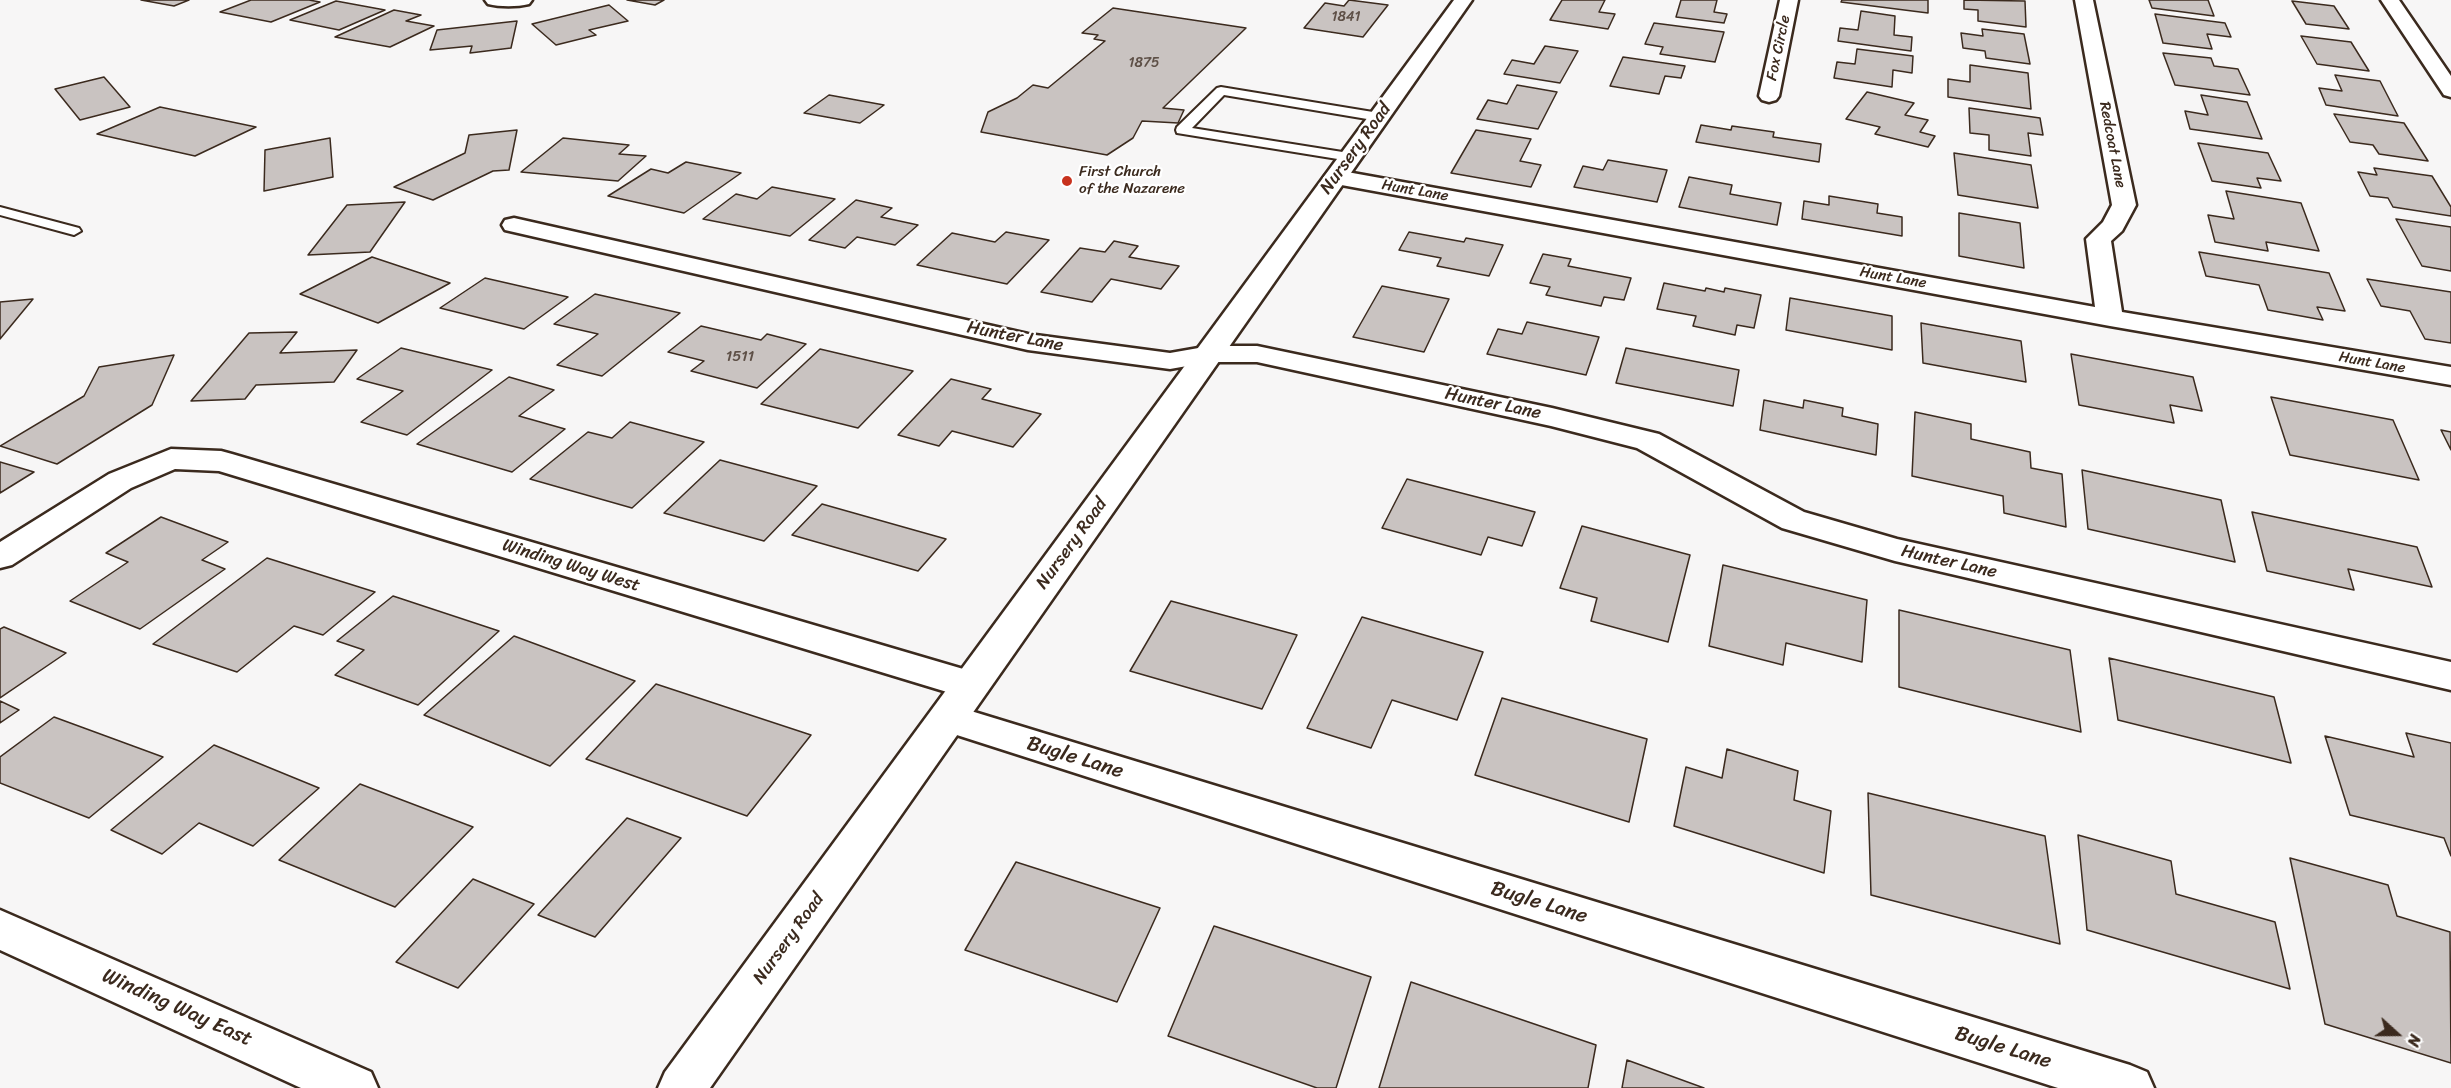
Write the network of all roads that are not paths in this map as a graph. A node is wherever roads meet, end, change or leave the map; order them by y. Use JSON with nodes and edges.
{"nodes":[{"id":1,"x":494,"y":0,"type":"edge"},
{"id":2,"x":523,"y":0,"type":"edge"},
{"id":3,"x":1463,"y":0,"type":"edge"},
{"id":4,"x":1789,"y":0,"type":"edge"},
{"id":5,"x":2084,"y":0,"type":"edge"},
{"id":6,"x":2390,"y":0,"type":"edge"},
{"id":7,"x":2451,"y":91,"type":"edge"},
{"id":8,"x":1769,"y":96,"type":"dead end"},
{"id":9,"x":1379,"y":117,"type":"junction"},
{"id":10,"x":1343,"y":167,"type":"junction"},
{"id":11,"x":0,"y":211,"type":"edge"},
{"id":12,"x":513,"y":225,"type":"dead end"},
{"id":13,"x":74,"y":231,"type":"dead end"},
{"id":14,"x":2110,"y":318,"type":"junction"},
{"id":15,"x":1210,"y":354,"type":"junction"},
{"id":16,"x":2451,"y":376,"type":"edge"},
{"id":17,"x":0,"y":557,"type":"edge"},
{"id":18,"x":2451,"y":676,"type":"edge"},
{"id":19,"x":959,"y":702,"type":"junction"},
{"id":20,"x":0,"y":929,"type":"edge"},
{"id":21,"x":354,"y":1088,"type":"edge"},
{"id":22,"x":682,"y":1088,"type":"edge"},
{"id":23,"x":2130,"y":1088,"type":"edge"}],
"edges":[{"from":1,"to":2,"type":"street"},
{"from":3,"to":9,"type":"street","name":"Nursery Road"},
{"from":4,"to":8,"type":"street","name":"Fox Circle"},
{"from":5,"to":14,"type":"street","name":"Redcoat Lane"},
{"from":6,"to":7,"type":"street"},
{"from":9,"to":10,"type":"street","name":"Nursery Road"},
{"from":9,"to":10,"type":"lane"},
{"from":10,"to":14,"type":"street","name":"Hunt Lane"},
{"from":10,"to":15,"type":"street","name":"Nursery Road"},
{"from":11,"to":13,"type":"lane"},
{"from":12,"to":15,"type":"street","name":"Hunter Lane"},
{"from":14,"to":16,"type":"street","name":"Hunt Lane"},
{"from":15,"to":18,"type":"street","name":"Hunter Lane"},
{"from":15,"to":19,"type":"street","name":"Nursery Road"},
{"from":17,"to":19,"type":"street","name":"Winding Way West"},
{"from":19,"to":22,"type":"street","name":"Nursery Road"},
{"from":19,"to":23,"type":"street","name":"Bugle Lane"},
{"from":20,"to":21,"type":"street","name":"Winding Way East"}]}
